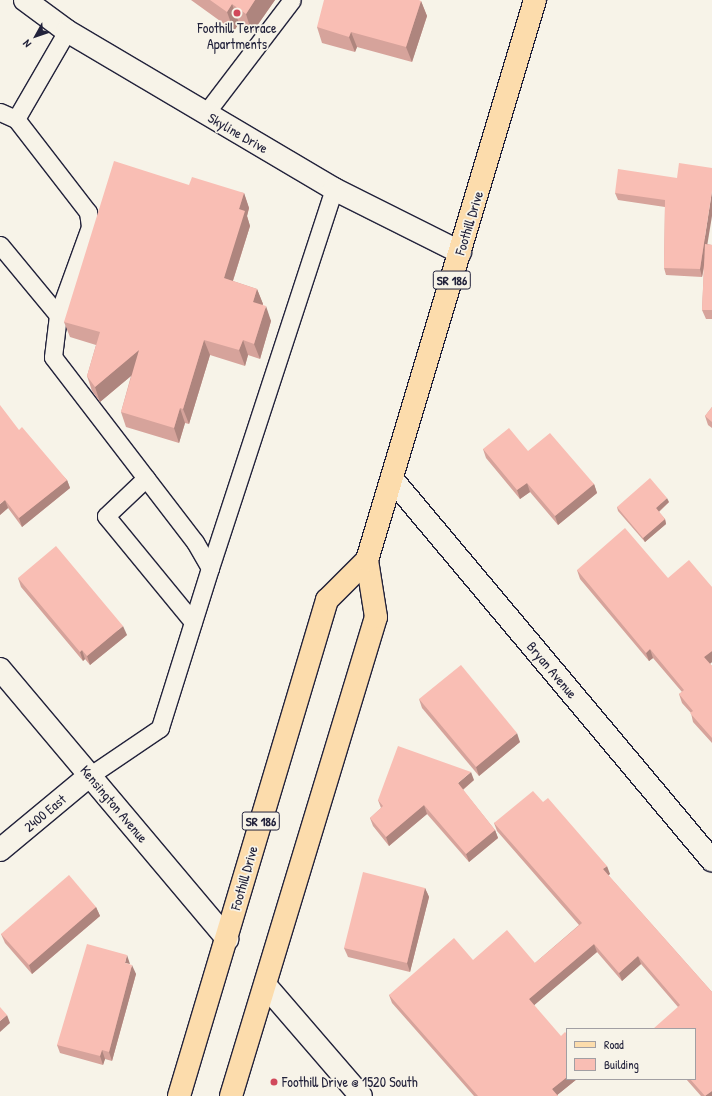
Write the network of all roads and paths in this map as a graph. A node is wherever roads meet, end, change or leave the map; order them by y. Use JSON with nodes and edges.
{"nodes":[{"id":1,"x":25,"y":0,"type":"edge"},
{"id":2,"x":292,"y":0,"type":"edge"},
{"id":3,"x":535,"y":0,"type":"edge"},
{"id":4,"x":67,"y":31,"type":"junction"},
{"id":5,"x":205,"y":114,"type":"junction"},
{"id":6,"x":8,"y":116,"type":"edge"},
{"id":7,"x":334,"y":189,"type":"junction"},
{"id":8,"x":0,"y":245,"type":"edge"},
{"id":9,"x":460,"y":252,"type":"junction"},
{"id":10,"x":58,"y":315,"type":"junction"},
{"id":11,"x":146,"y":478,"type":"junction"},
{"id":12,"x":392,"y":479,"type":"junction"},
{"id":13,"x":367,"y":560,"type":"junction"},
{"id":14,"x":210,"y":568,"type":"junction"},
{"id":15,"x":193,"y":622,"type":"junction"},
{"id":16,"x":0,"y":669,"type":"edge"},
{"id":17,"x":89,"y":776,"type":"junction"},
{"id":18,"x":0,"y":850,"type":"edge"},
{"id":19,"x":712,"y":861,"type":"edge"},
{"id":20,"x":227,"y":939,"type":"junction"},
{"id":21,"x":266,"y":986,"type":"junction"},
{"id":22,"x":179,"y":1096,"type":"edge"},
{"id":23,"x":231,"y":1096,"type":"edge"},
{"id":24,"x":362,"y":1096,"type":"edge"}],
"edges":[{"from":1,"to":4,"type":"street","name":"Skyline Drive"},
{"from":2,"to":5,"type":"lane"},
{"from":3,"to":9,"type":"main road","name":"Foothill Drive","number":"SR 186"},
{"from":4,"to":5,"type":"street","name":"Skyline Drive"},
{"from":4,"to":6,"type":"lane"},
{"from":5,"to":7,"type":"street","name":"Skyline Drive"},
{"from":6,"to":10,"type":"lane"},
{"from":7,"to":9,"type":"street","name":"Skyline Drive"},
{"from":7,"to":14,"type":"lane"},
{"from":8,"to":10,"type":"lane"},
{"from":9,"to":12,"type":"main road","name":"Foothill Drive","number":"SR 186"},
{"from":10,"to":11,"type":"lane"},
{"from":11,"to":14,"type":"lane"},
{"from":11,"to":15,"type":"lane"},
{"from":12,"to":13,"type":"main road","name":"Foothill Drive","number":"SR 186"},
{"from":12,"to":19,"type":"street","name":"Bryan Avenue"},
{"from":13,"to":20,"type":"main road","name":"Foothill Drive","number":"SR 186"},
{"from":13,"to":21,"type":"main road","name":"Foothill Drive","number":"SR 186"},
{"from":14,"to":15,"type":"lane"},
{"from":15,"to":17,"type":"lane"},
{"from":16,"to":17,"type":"street","name":"Kensington Avenue"},
{"from":17,"to":18,"type":"street","name":"2400 East"},
{"from":17,"to":20,"type":"street","name":"Kensington Avenue"},
{"from":20,"to":22,"type":"main road","name":"Foothill Drive","number":"SR 186"},
{"from":21,"to":23,"type":"main road","name":"Foothill Drive","number":"SR 186"},
{"from":21,"to":24,"type":"street"}]}
